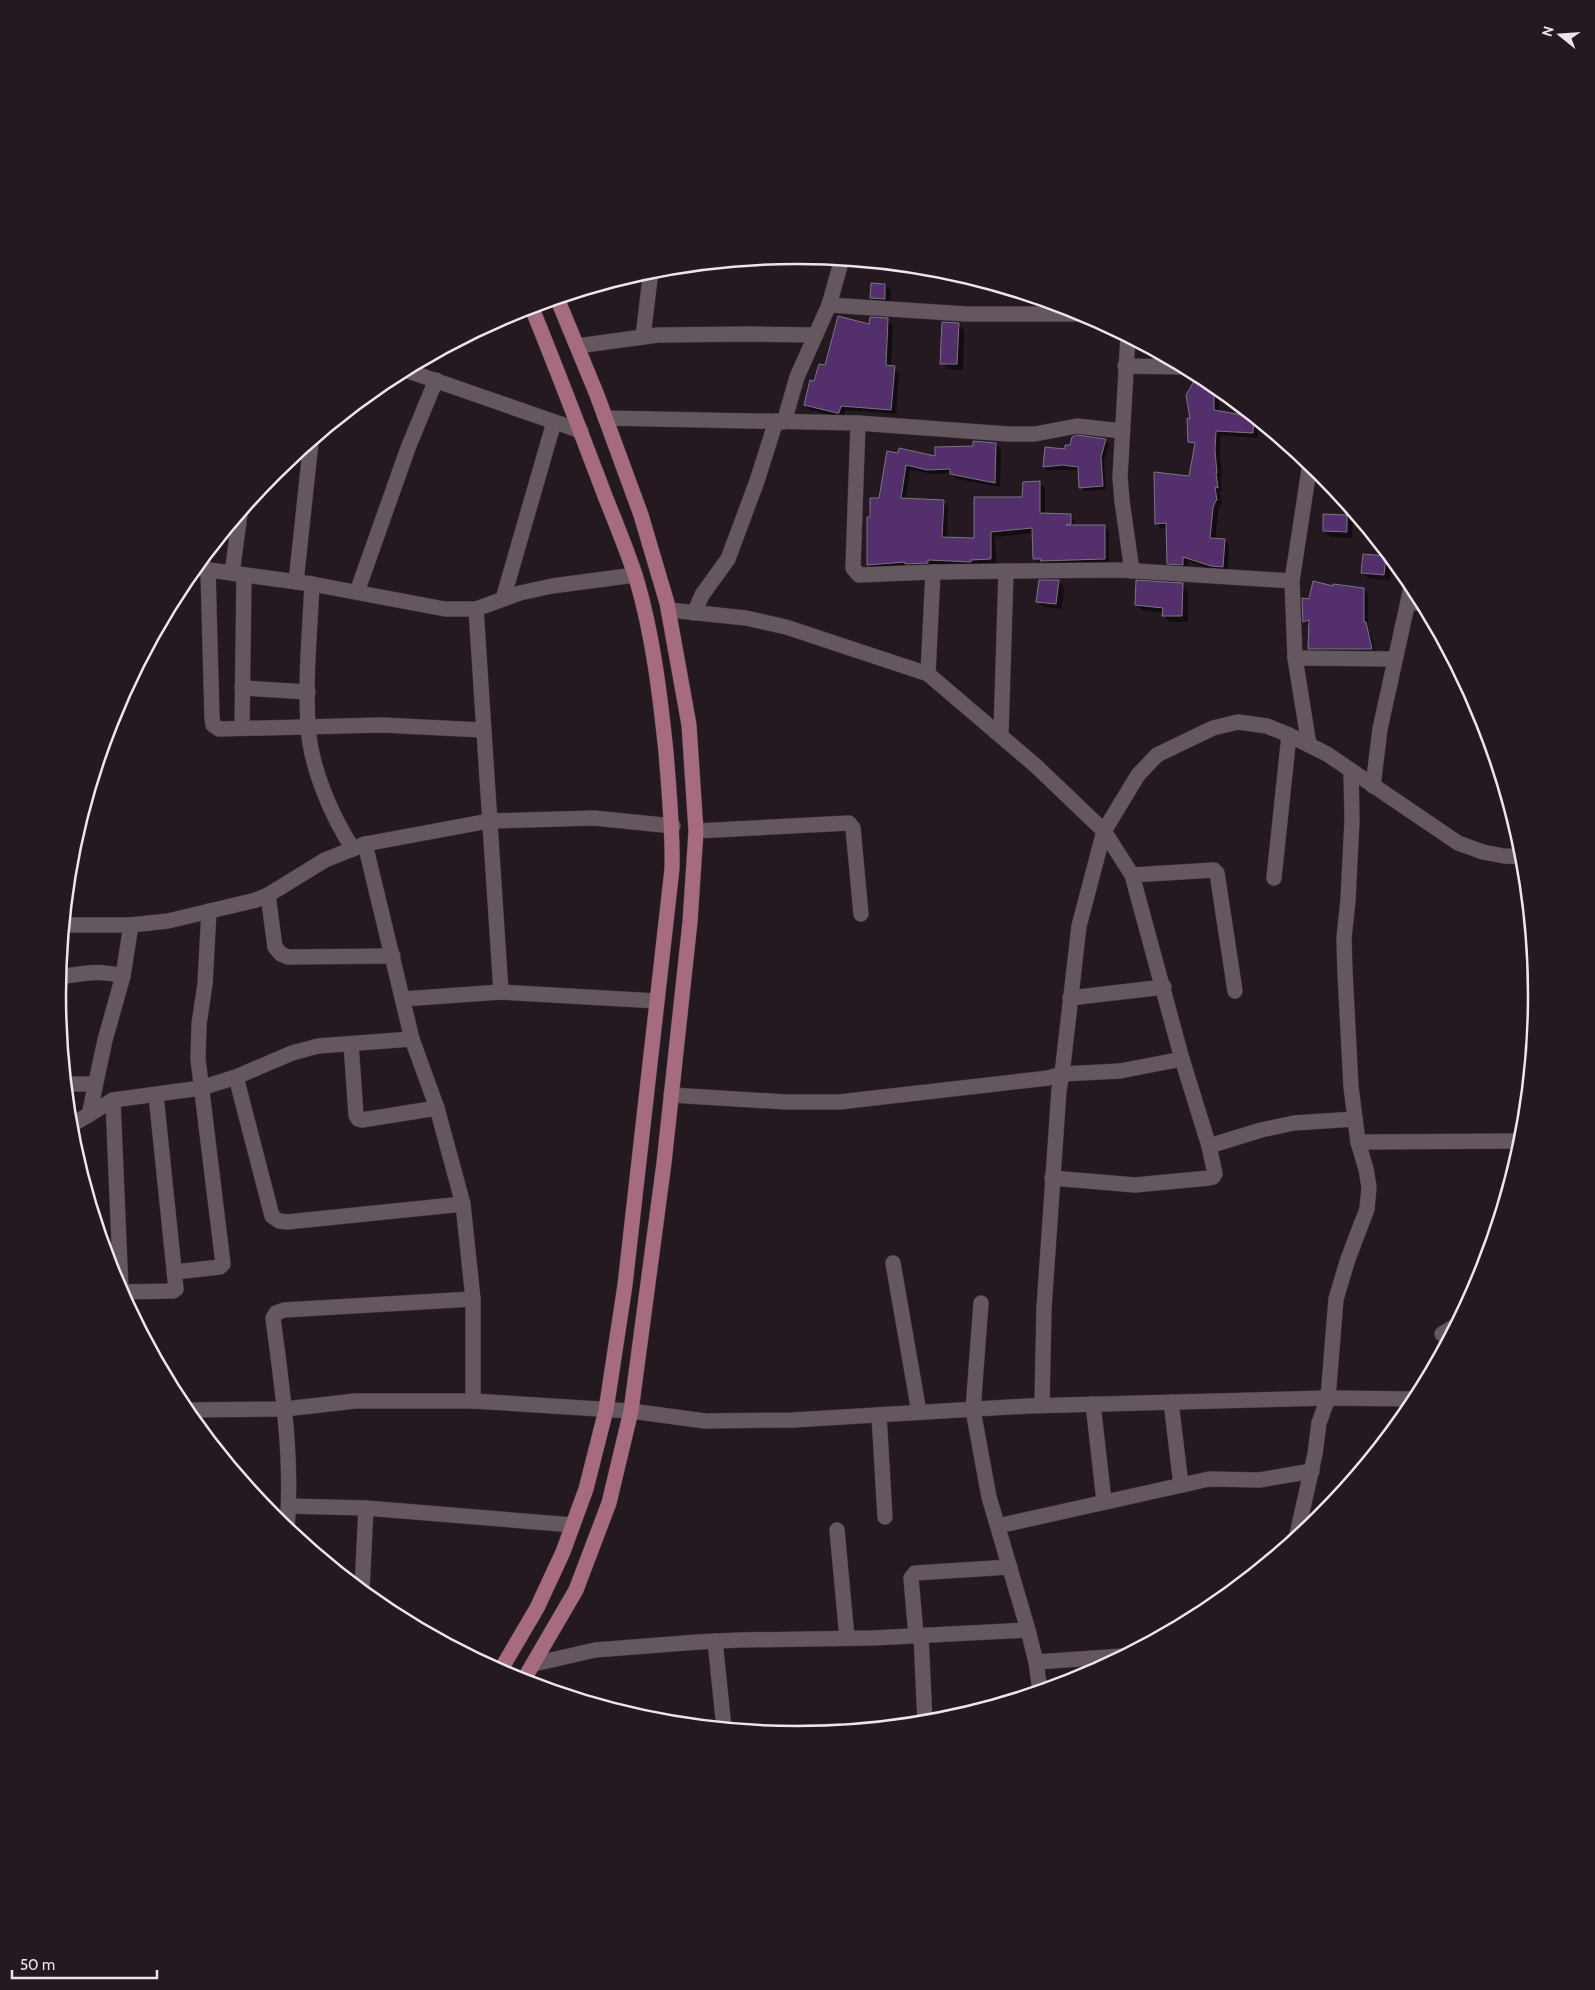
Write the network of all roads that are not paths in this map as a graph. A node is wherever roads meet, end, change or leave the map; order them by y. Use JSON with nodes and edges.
{"nodes":[{"id":1,"x":840,"y":265,"type":"edge"},
{"id":2,"x":650,"y":279,"type":"edge"},
{"id":3,"x":559,"y":304,"type":"edge"},
{"id":4,"x":829,"y":305,"type":"junction"},
{"id":5,"x":534,"y":313,"type":"edge"},
{"id":6,"x":1063,"y":314,"type":"edge"},
{"id":7,"x":815,"y":335,"type":"junction"},
{"id":8,"x":643,"y":337,"type":"junction"},
{"id":9,"x":1128,"y":343,"type":"edge"},
{"id":10,"x":577,"y":346,"type":"junction"},
{"id":11,"x":1126,"y":366,"type":"junction"},
{"id":12,"x":1171,"y":367,"type":"edge"},
{"id":13,"x":414,"y":373,"type":"edge"},
{"id":14,"x":436,"y":380,"type":"junction"},
{"id":15,"x":605,"y":418,"type":"junction"},
{"id":16,"x":780,"y":421,"type":"junction"},
{"id":17,"x":554,"y":422,"type":"junction"},
{"id":18,"x":858,"y":423,"type":"junction"},
{"id":19,"x":581,"y":431,"type":"junction"},
{"id":20,"x":1122,"y":431,"type":"junction"},
{"id":21,"x":310,"y":450,"type":"edge"},
{"id":22,"x":1309,"y":472,"type":"edge"},
{"id":23,"x":240,"y":523,"type":"edge"},
{"id":24,"x":203,"y":569,"type":"edge"},
{"id":25,"x":1132,"y":570,"type":"junction"},
{"id":26,"x":202,"y":571,"type":"edge"},
{"id":27,"x":1006,"y":571,"type":"junction"},
{"id":28,"x":933,"y":572,"type":"junction"},
{"id":29,"x":238,"y":574,"type":"junction"},
{"id":30,"x":635,"y":575,"type":"junction"},
{"id":31,"x":1292,"y":581,"type":"junction"},
{"id":32,"x":296,"y":582,"type":"junction"},
{"id":33,"x":312,"y":584,"type":"junction"},
{"id":34,"x":357,"y":592,"type":"junction"},
{"id":35,"x":1410,"y":595,"type":"edge"},
{"id":36,"x":502,"y":599,"type":"junction"},
{"id":37,"x":1408,"y":602,"type":"junction"},
{"id":38,"x":1415,"y":603,"type":"edge"},
{"id":39,"x":476,"y":609,"type":"junction"},
{"id":40,"x":668,"y":610,"type":"junction"},
{"id":41,"x":694,"y":613,"type":"junction"},
{"id":42,"x":1295,"y":658,"type":"junction"},
{"id":43,"x":1395,"y":659,"type":"junction"},
{"id":44,"x":928,"y":674,"type":"junction"},
{"id":45,"x":242,"y":688,"type":"junction"},
{"id":46,"x":308,"y":692,"type":"junction"},
{"id":47,"x":308,"y":726,"type":"junction"},
{"id":48,"x":242,"y":728,"type":"junction"},
{"id":49,"x":483,"y":730,"type":"junction"},
{"id":50,"x":1001,"y":734,"type":"junction"},
{"id":51,"x":1289,"y":735,"type":"junction"},
{"id":52,"x":1309,"y":745,"type":"junction"},
{"id":53,"x":1351,"y":771,"type":"junction"},
{"id":54,"x":1373,"y":786,"type":"junction"},
{"id":55,"x":489,"y":821,"type":"junction"},
{"id":56,"x":673,"y":826,"type":"junction"},
{"id":57,"x":696,"y":831,"type":"junction"},
{"id":58,"x":1104,"y":831,"type":"junction"},
{"id":59,"x":359,"y":847,"type":"junction"},
{"id":60,"x":1516,"y":856,"type":"edge"},
{"id":61,"x":1132,"y":875,"type":"junction"},
{"id":62,"x":1274,"y":878,"type":"dead end"},
{"id":63,"x":268,"y":895,"type":"junction"},
{"id":64,"x":209,"y":911,"type":"junction"},
{"id":65,"x":861,"y":914,"type":"dead end"},
{"id":66,"x":70,"y":924,"type":"edge"},
{"id":67,"x":131,"y":926,"type":"junction"},
{"id":68,"x":392,"y":956,"type":"junction"},
{"id":69,"x":67,"y":976,"type":"edge"},
{"id":70,"x":123,"y":976,"type":"junction"},
{"id":71,"x":1164,"y":988,"type":"junction"},
{"id":72,"x":1235,"y":991,"type":"dead end"},
{"id":73,"x":501,"y":992,"type":"junction"},
{"id":74,"x":1070,"y":998,"type":"junction"},
{"id":75,"x":403,"y":999,"type":"junction"},
{"id":76,"x":657,"y":1001,"type":"junction"},
{"id":77,"x":412,"y":1039,"type":"junction"},
{"id":78,"x":351,"y":1044,"type":"junction"},
{"id":79,"x":1182,"y":1059,"type":"junction"},
{"id":80,"x":1062,"y":1074,"type":"junction"},
{"id":81,"x":236,"y":1077,"type":"junction"},
{"id":82,"x":72,"y":1084,"type":"edge"},
{"id":83,"x":94,"y":1084,"type":"junction"},
{"id":84,"x":201,"y":1088,"type":"junction"},
{"id":85,"x":156,"y":1095,"type":"junction"},
{"id":86,"x":671,"y":1095,"type":"junction"},
{"id":87,"x":113,"y":1100,"type":"junction"},
{"id":88,"x":437,"y":1108,"type":"junction"},
{"id":89,"x":89,"y":1115,"type":"junction"},
{"id":90,"x":1355,"y":1119,"type":"junction"},
{"id":91,"x":78,"y":1122,"type":"edge"},
{"id":92,"x":1514,"y":1141,"type":"edge"},
{"id":93,"x":1358,"y":1142,"type":"junction"},
{"id":94,"x":1209,"y":1146,"type":"junction"},
{"id":95,"x":1052,"y":1178,"type":"junction"},
{"id":96,"x":463,"y":1204,"type":"junction"},
{"id":97,"x":892,"y":1263,"type":"dead end"},
{"id":98,"x":120,"y":1270,"type":"edge"},
{"id":99,"x":175,"y":1272,"type":"junction"},
{"id":100,"x":130,"y":1292,"type":"edge"},
{"id":101,"x":473,"y":1299,"type":"junction"},
{"id":102,"x":981,"y":1303,"type":"dead end"},
{"id":103,"x":1328,"y":1398,"type":"junction"},
{"id":104,"x":1407,"y":1399,"type":"edge"},
{"id":105,"x":473,"y":1401,"type":"junction"},
{"id":106,"x":1172,"y":1402,"type":"junction"},
{"id":107,"x":1093,"y":1404,"type":"junction"},
{"id":108,"x":1042,"y":1405,"type":"junction"},
{"id":109,"x":285,"y":1409,"type":"junction"},
{"id":110,"x":195,"y":1410,"type":"edge"},
{"id":111,"x":606,"y":1410,"type":"junction"},
{"id":112,"x":973,"y":1410,"type":"junction"},
{"id":113,"x":631,"y":1411,"type":"junction"},
{"id":114,"x":919,"y":1412,"type":"junction"},
{"id":115,"x":879,"y":1414,"type":"junction"},
{"id":116,"x":1312,"y":1471,"type":"junction"},
{"id":117,"x":1181,"y":1485,"type":"junction"},
{"id":118,"x":1104,"y":1501,"type":"junction"},
{"id":119,"x":289,"y":1506,"type":"junction"},
{"id":120,"x":366,"y":1508,"type":"junction"},
{"id":121,"x":885,"y":1517,"type":"dead end"},
{"id":122,"x":288,"y":1519,"type":"edge"},
{"id":123,"x":573,"y":1525,"type":"junction"},
{"id":124,"x":998,"y":1526,"type":"junction"},
{"id":125,"x":1298,"y":1528,"type":"edge"},
{"id":126,"x":836,"y":1530,"type":"dead end"},
{"id":127,"x":1010,"y":1567,"type":"junction"},
{"id":128,"x":362,"y":1582,"type":"edge"},
{"id":129,"x":1028,"y":1630,"type":"junction"},
{"id":130,"x":918,"y":1635,"type":"junction"},
{"id":131,"x":847,"y":1638,"type":"junction"},
{"id":132,"x":715,"y":1641,"type":"junction"},
{"id":133,"x":1108,"y":1657,"type":"edge"},
{"id":134,"x":1036,"y":1662,"type":"junction"},
{"id":135,"x":534,"y":1664,"type":"junction"},
{"id":136,"x":504,"y":1665,"type":"edge"},
{"id":137,"x":527,"y":1674,"type":"edge"},
{"id":138,"x":1039,"y":1685,"type":"edge"},
{"id":139,"x":924,"y":1715,"type":"edge"},
{"id":140,"x":723,"y":1722,"type":"edge"}],
"edges":[{"from":1,"to":4,"type":"street"},
{"from":2,"to":8,"type":"street"},
{"from":3,"to":10,"type":"main road"},
{"from":4,"to":6,"type":"street"},
{"from":4,"to":7,"type":"street"},
{"from":5,"to":19,"type":"main road"},
{"from":7,"to":8,"type":"street"},
{"from":7,"to":16,"type":"street"},
{"from":8,"to":10,"type":"street"},
{"from":9,"to":11,"type":"street"},
{"from":10,"to":15,"type":"main road"},
{"from":11,"to":12,"type":"street"},
{"from":11,"to":20,"type":"street"},
{"from":13,"to":14,"type":"street"},
{"from":14,"to":17,"type":"street"},
{"from":14,"to":34,"type":"street"},
{"from":15,"to":16,"type":"street"},
{"from":15,"to":40,"type":"main road"},
{"from":16,"to":18,"type":"street"},
{"from":16,"to":41,"type":"street"},
{"from":17,"to":19,"type":"street"},
{"from":17,"to":36,"type":"street"},
{"from":18,"to":20,"type":"street"},
{"from":18,"to":28,"type":"street"},
{"from":19,"to":30,"type":"main road"},
{"from":20,"to":25,"type":"street"},
{"from":21,"to":32,"type":"street"},
{"from":22,"to":31,"type":"street"},
{"from":23,"to":29,"type":"street"},
{"from":24,"to":29,"type":"street"},
{"from":25,"to":27,"type":"street"},
{"from":25,"to":31,"type":"street"},
{"from":26,"to":48,"type":"street"},
{"from":27,"to":28,"type":"street"},
{"from":27,"to":50,"type":"street"},
{"from":28,"to":44,"type":"street"},
{"from":29,"to":32,"type":"street"},
{"from":29,"to":45,"type":"street"},
{"from":30,"to":36,"type":"street"},
{"from":30,"to":56,"type":"main road"},
{"from":31,"to":42,"type":"street"},
{"from":32,"to":33,"type":"street"},
{"from":33,"to":34,"type":"street"},
{"from":33,"to":46,"type":"street"},
{"from":34,"to":39,"type":"street"},
{"from":35,"to":37,"type":"street"},
{"from":36,"to":39,"type":"street"},
{"from":37,"to":38,"type":"street"},
{"from":37,"to":43,"type":"street"},
{"from":39,"to":49,"type":"street"},
{"from":40,"to":41,"type":"street"},
{"from":40,"to":57,"type":"main road"},
{"from":41,"to":44,"type":"street"},
{"from":42,"to":43,"type":"street"},
{"from":42,"to":52,"type":"street"},
{"from":43,"to":54,"type":"street"},
{"from":44,"to":50,"type":"street"},
{"from":45,"to":46,"type":"street"},
{"from":45,"to":48,"type":"street"},
{"from":46,"to":47,"type":"street"},
{"from":47,"to":48,"type":"street"},
{"from":47,"to":49,"type":"street"},
{"from":47,"to":59,"type":"street"},
{"from":49,"to":55,"type":"street"},
{"from":50,"to":58,"type":"street"},
{"from":51,"to":52,"type":"street"},
{"from":51,"to":58,"type":"street"},
{"from":51,"to":62,"type":"street"},
{"from":52,"to":53,"type":"street"},
{"from":53,"to":54,"type":"street"},
{"from":53,"to":90,"type":"street"},
{"from":54,"to":60,"type":"street"},
{"from":55,"to":56,"type":"street"},
{"from":55,"to":59,"type":"street"},
{"from":55,"to":73,"type":"street"},
{"from":56,"to":76,"type":"main road"},
{"from":57,"to":65,"type":"street"},
{"from":57,"to":86,"type":"main road"},
{"from":58,"to":61,"type":"street"},
{"from":58,"to":74,"type":"street"},
{"from":59,"to":63,"type":"street"},
{"from":59,"to":68,"type":"street"},
{"from":61,"to":71,"type":"street"},
{"from":61,"to":72,"type":"street"},
{"from":63,"to":64,"type":"street"},
{"from":63,"to":68,"type":"street"},
{"from":64,"to":67,"type":"street"},
{"from":64,"to":84,"type":"street"},
{"from":66,"to":67,"type":"street"},
{"from":67,"to":70,"type":"street"},
{"from":68,"to":75,"type":"street"},
{"from":69,"to":70,"type":"street"},
{"from":70,"to":83,"type":"street"},
{"from":71,"to":74,"type":"street"},
{"from":71,"to":79,"type":"street"},
{"from":73,"to":75,"type":"street"},
{"from":73,"to":76,"type":"street"},
{"from":74,"to":80,"type":"street"},
{"from":75,"to":77,"type":"street"},
{"from":76,"to":111,"type":"main road"},
{"from":77,"to":78,"type":"street"},
{"from":77,"to":88,"type":"street"},
{"from":78,"to":81,"type":"street"},
{"from":78,"to":88,"type":"street"},
{"from":79,"to":80,"type":"street"},
{"from":79,"to":94,"type":"street"},
{"from":80,"to":86,"type":"street"},
{"from":80,"to":95,"type":"street"},
{"from":81,"to":84,"type":"street"},
{"from":81,"to":96,"type":"street"},
{"from":82,"to":83,"type":"street"},
{"from":83,"to":89,"type":"street"},
{"from":84,"to":85,"type":"street"},
{"from":84,"to":99,"type":"street"},
{"from":85,"to":87,"type":"street"},
{"from":85,"to":99,"type":"street"},
{"from":86,"to":113,"type":"main road"},
{"from":87,"to":89,"type":"street"},
{"from":87,"to":98,"type":"street"},
{"from":88,"to":96,"type":"street"},
{"from":89,"to":91,"type":"street"},
{"from":90,"to":93,"type":"street"},
{"from":90,"to":94,"type":"street"},
{"from":92,"to":93,"type":"street"},
{"from":93,"to":103,"type":"street"},
{"from":94,"to":95,"type":"street"},
{"from":95,"to":108,"type":"street"},
{"from":96,"to":101,"type":"street"},
{"from":97,"to":114,"type":"street"},
{"from":99,"to":100,"type":"street"},
{"from":101,"to":105,"type":"street"},
{"from":101,"to":109,"type":"street"},
{"from":102,"to":112,"type":"street"},
{"from":103,"to":104,"type":"street"},
{"from":103,"to":106,"type":"street"},
{"from":103,"to":116,"type":"street"},
{"from":105,"to":109,"type":"street"},
{"from":105,"to":111,"type":"street"},
{"from":106,"to":107,"type":"street"},
{"from":106,"to":117,"type":"street"},
{"from":107,"to":108,"type":"street"},
{"from":107,"to":118,"type":"street"},
{"from":108,"to":112,"type":"street"},
{"from":109,"to":110,"type":"street"},
{"from":109,"to":119,"type":"street"},
{"from":111,"to":113,"type":"street"},
{"from":111,"to":123,"type":"main road"},
{"from":112,"to":114,"type":"street"},
{"from":112,"to":124,"type":"street"},
{"from":113,"to":115,"type":"street"},
{"from":113,"to":135,"type":"main road"},
{"from":114,"to":115,"type":"street"},
{"from":115,"to":121,"type":"street"},
{"from":116,"to":117,"type":"street"},
{"from":116,"to":125,"type":"street"},
{"from":117,"to":118,"type":"street"},
{"from":118,"to":124,"type":"street"},
{"from":119,"to":120,"type":"street"},
{"from":119,"to":122,"type":"street"},
{"from":120,"to":123,"type":"street"},
{"from":120,"to":128,"type":"street"},
{"from":123,"to":136,"type":"main road"},
{"from":124,"to":127,"type":"street"},
{"from":126,"to":131,"type":"street"},
{"from":127,"to":129,"type":"street"},
{"from":127,"to":130,"type":"street"},
{"from":129,"to":130,"type":"street"},
{"from":129,"to":134,"type":"street"},
{"from":130,"to":131,"type":"street"},
{"from":130,"to":139,"type":"street"},
{"from":131,"to":132,"type":"street"},
{"from":132,"to":135,"type":"street"},
{"from":132,"to":140,"type":"street"},
{"from":133,"to":134,"type":"street"},
{"from":134,"to":138,"type":"street"},
{"from":135,"to":137,"type":"main road"}]}
